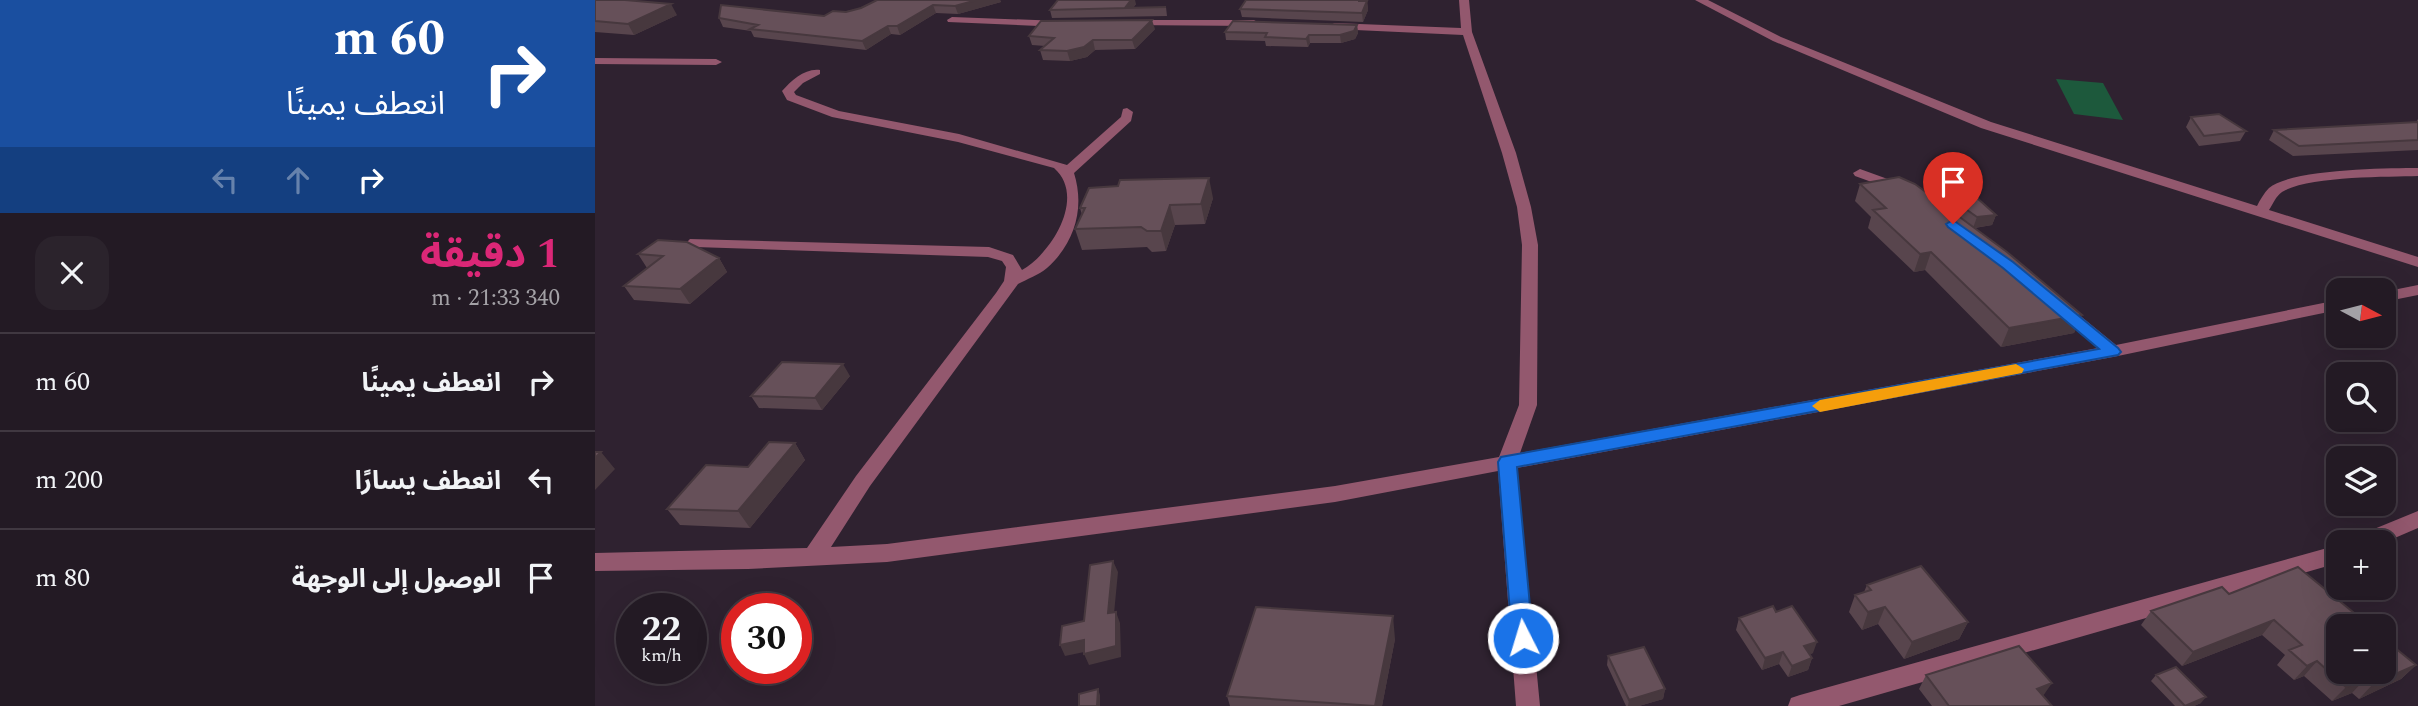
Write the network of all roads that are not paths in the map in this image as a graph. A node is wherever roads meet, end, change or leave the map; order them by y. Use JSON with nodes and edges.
{"nodes":[{"id":1,"x":1464,"y":0,"type":"edge"},
{"id":2,"x":1700,"y":0,"type":"edge"},
{"id":3,"x":952,"y":20,"type":"dead end"},
{"id":4,"x":1121,"y":23,"type":"edge"},
{"id":5,"x":1263,"y":23,"type":"edge"},
{"id":6,"x":1076,"y":24,"type":"edge"},
{"id":7,"x":1327,"y":26,"type":"edge"},
{"id":8,"x":1467,"y":32,"type":"junction"},
{"id":9,"x":595,"y":61,"type":"edge"},
{"id":10,"x":716,"y":62,"type":"dead end"},
{"id":11,"x":816,"y":72,"type":"dead end"},
{"id":12,"x":1127,"y":112,"type":"dead end"},
{"id":13,"x":1067,"y":172,"type":"junction"},
{"id":14,"x":2418,"y":172,"type":"edge"},
{"id":15,"x":1860,"y":173,"type":"dead end"},
{"id":16,"x":1916,"y":196,"type":"edge"},
{"id":17,"x":2260,"y":213,"type":"junction"},
{"id":18,"x":695,"y":242,"type":"dead end"},
{"id":19,"x":2418,"y":262,"type":"edge"},
{"id":20,"x":1012,"y":281,"type":"junction"},
{"id":21,"x":2418,"y":290,"type":"edge"},
{"id":22,"x":2396,"y":294,"type":"edge"},
{"id":23,"x":2050,"y":299,"type":"edge"},
{"id":24,"x":2326,"y":307,"type":"edge"},
{"id":25,"x":2113,"y":352,"type":"junction"},
{"id":26,"x":1507,"y":462,"type":"junction"},
{"id":27,"x":2418,"y":519,"type":"edge"},
{"id":28,"x":2393,"y":530,"type":"edge"},
{"id":29,"x":813,"y":557,"type":"junction"},
{"id":30,"x":2326,"y":557,"type":"edge"},
{"id":31,"x":595,"y":562,"type":"edge"},
{"id":32,"x":1528,"y":706,"type":"edge"},
{"id":33,"x":1800,"y":706,"type":"edge"}],
"edges":[{"from":1,"to":8,"type":"street"},
{"from":2,"to":17,"type":"street"},
{"from":3,"to":6,"type":"street"},
{"from":4,"to":5,"type":"street"},
{"from":7,"to":8,"type":"street"},
{"from":8,"to":26,"type":"street"},
{"from":9,"to":10,"type":"street"},
{"from":11,"to":13,"type":"street"},
{"from":12,"to":13,"type":"street"},
{"from":13,"to":20,"type":"street"},
{"from":14,"to":17,"type":"street"},
{"from":15,"to":16,"type":"street"},
{"from":17,"to":19,"type":"street"},
{"from":18,"to":20,"type":"street"},
{"from":20,"to":29,"type":"street"},
{"from":21,"to":22,"type":"street"},
{"from":23,"to":25,"type":"street"},
{"from":24,"to":25,"type":"street"},
{"from":25,"to":26,"type":"street"},
{"from":26,"to":29,"type":"street"},
{"from":26,"to":32,"type":"street"},
{"from":27,"to":28,"type":"street"},
{"from":29,"to":31,"type":"street"},
{"from":30,"to":33,"type":"street"}]}
